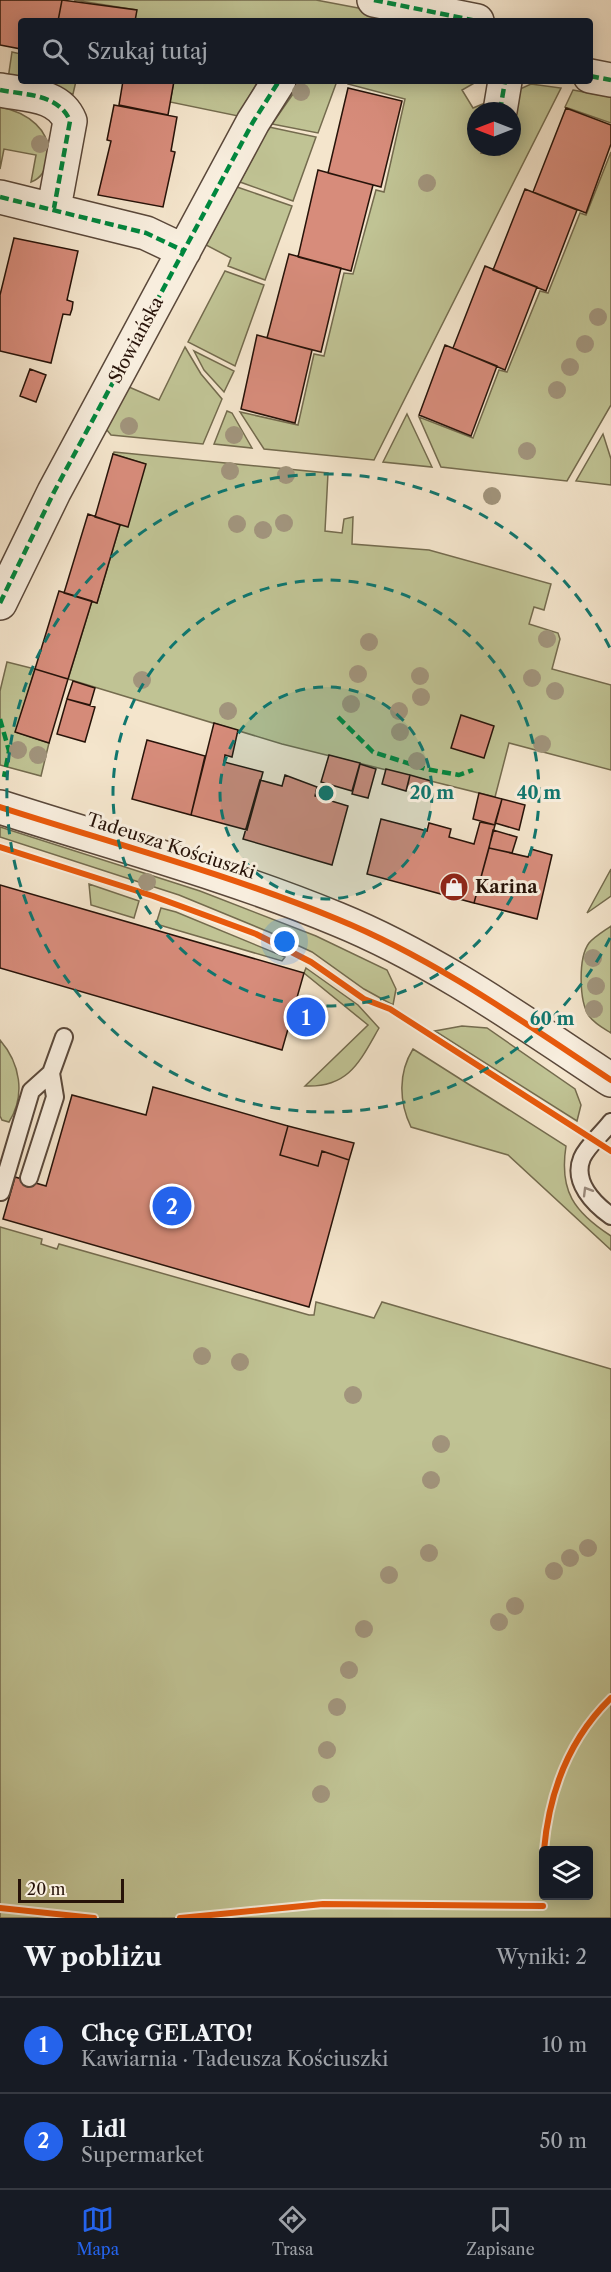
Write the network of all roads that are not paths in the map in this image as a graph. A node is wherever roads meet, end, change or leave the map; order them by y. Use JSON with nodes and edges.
{"nodes":[{"id":1,"x":374,"y":0,"type":"edge"},
{"id":2,"x":462,"y":18,"type":"edge"},
{"id":3,"x":593,"y":77,"type":"edge"},
{"id":4,"x":611,"y":80,"type":"edge"},
{"id":5,"x":277,"y":84,"type":"edge"},
{"id":6,"x":504,"y":84,"type":"edge"},
{"id":7,"x":0,"y":90,"type":"edge"},
{"id":8,"x":502,"y":102,"type":"edge"},
{"id":9,"x":0,"y":197,"type":"edge"},
{"id":10,"x":54,"y":208,"type":"junction"},
{"id":11,"x":184,"y":251,"type":"junction"},
{"id":12,"x":0,"y":603,"type":"edge"},
{"id":13,"x":0,"y":807,"type":"edge"},
{"id":14,"x":64,"y":1037,"type":"dead end"},
{"id":15,"x":51,"y":1073,"type":"junction"},
{"id":16,"x":611,"y":1080,"type":"edge"},
{"id":17,"x":611,"y":1122,"type":"edge"},
{"id":18,"x":29,"y":1178,"type":"dead end"},
{"id":19,"x":1,"y":1192,"type":"edge"},
{"id":20,"x":611,"y":1216,"type":"edge"}],
"edges":[{"from":1,"to":2,"type":"street"},
{"from":3,"to":4,"type":"street"},
{"from":5,"to":11,"type":"street","name":"Słowiańska"},
{"from":6,"to":8,"type":"street"},
{"from":7,"to":10,"type":"street"},
{"from":9,"to":10,"type":"street"},
{"from":10,"to":11,"type":"street"},
{"from":11,"to":12,"type":"street","name":"Słowiańska"},
{"from":13,"to":16,"type":"street","name":"Tadeusza Kościuszki"},
{"from":14,"to":15,"type":"lane"},
{"from":15,"to":18,"type":"lane"},
{"from":15,"to":19,"type":"lane"},
{"from":20,"to":17,"type":"lane","one_way":true}]}
